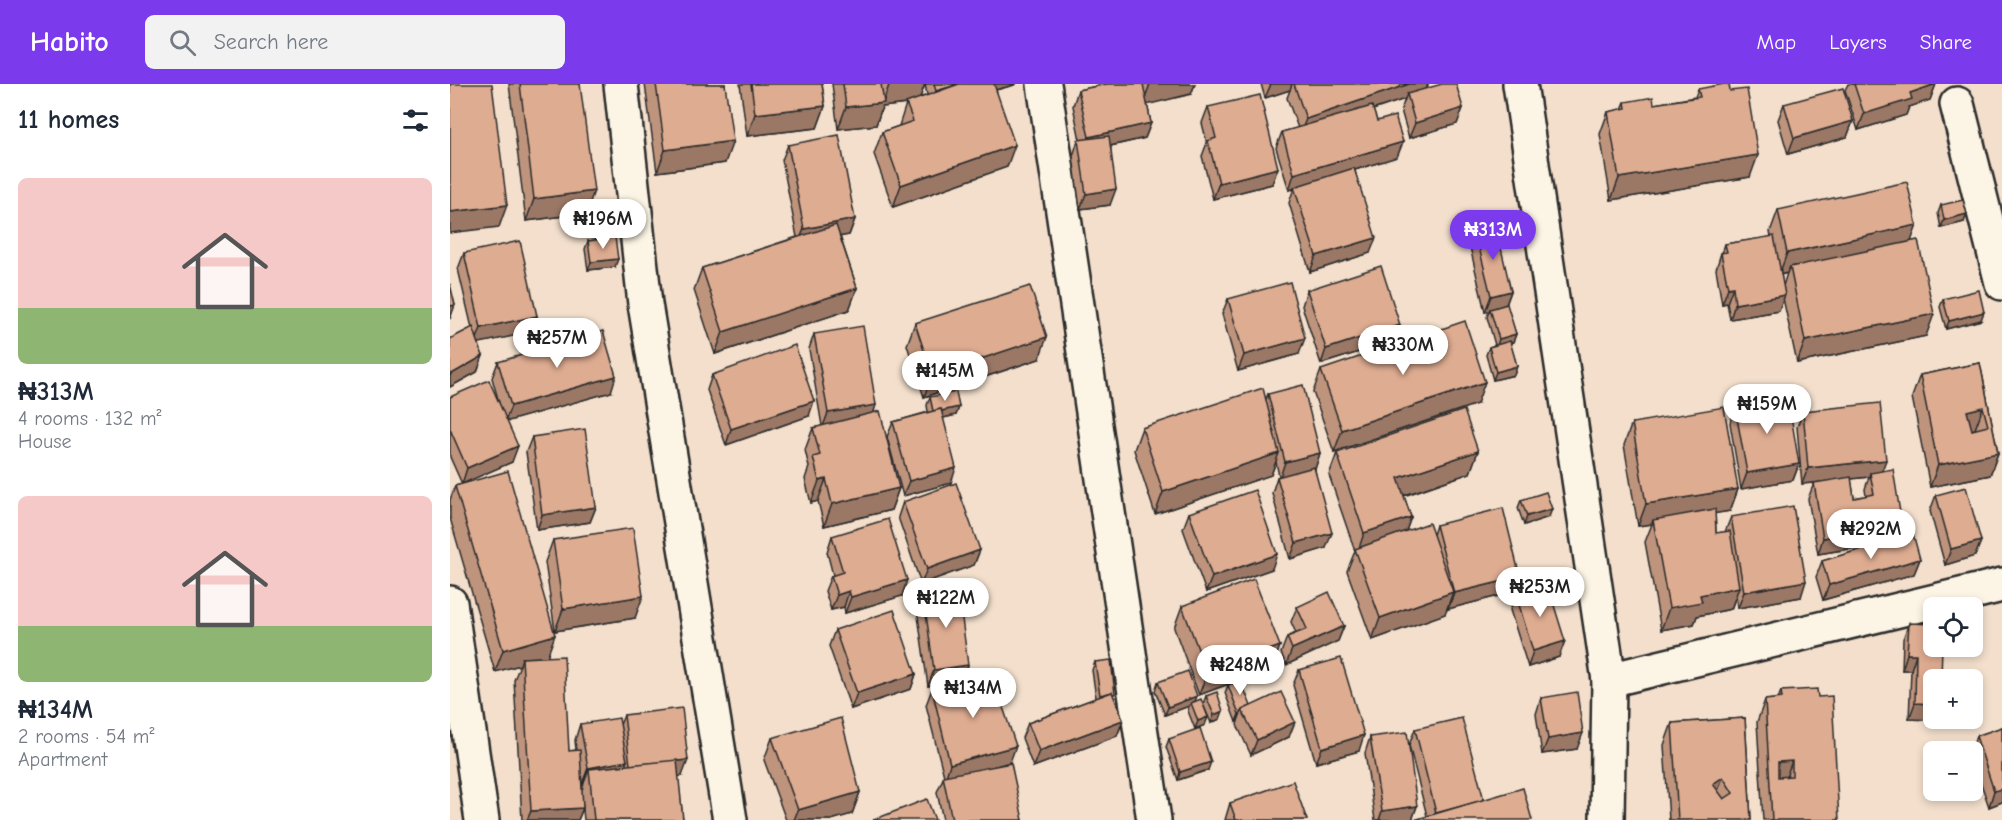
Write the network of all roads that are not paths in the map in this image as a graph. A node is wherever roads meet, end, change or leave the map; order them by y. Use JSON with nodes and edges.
{"nodes":[{"id":1,"x":621,"y":84,"type":"edge"},
{"id":2,"x":1044,"y":84,"type":"edge"},
{"id":3,"x":1520,"y":84,"type":"edge"},
{"id":4,"x":1957,"y":104,"type":"dead end"},
{"id":5,"x":2002,"y":284,"type":"edge"},
{"id":6,"x":2002,"y":585,"type":"edge"},
{"id":7,"x":450,"y":603,"type":"edge"},
{"id":8,"x":1609,"y":680,"type":"junction"},
{"id":9,"x":482,"y":820,"type":"edge"},
{"id":10,"x":730,"y":820,"type":"edge"},
{"id":11,"x":1154,"y":820,"type":"edge"},
{"id":12,"x":1607,"y":820,"type":"edge"}],
"edges":[{"from":1,"to":10,"type":"street"},
{"from":2,"to":11,"type":"street"},
{"from":3,"to":8,"type":"street"},
{"from":4,"to":5,"type":"street"},
{"from":6,"to":8,"type":"street"},
{"from":7,"to":9,"type":"street"},
{"from":8,"to":12,"type":"street"}]}
